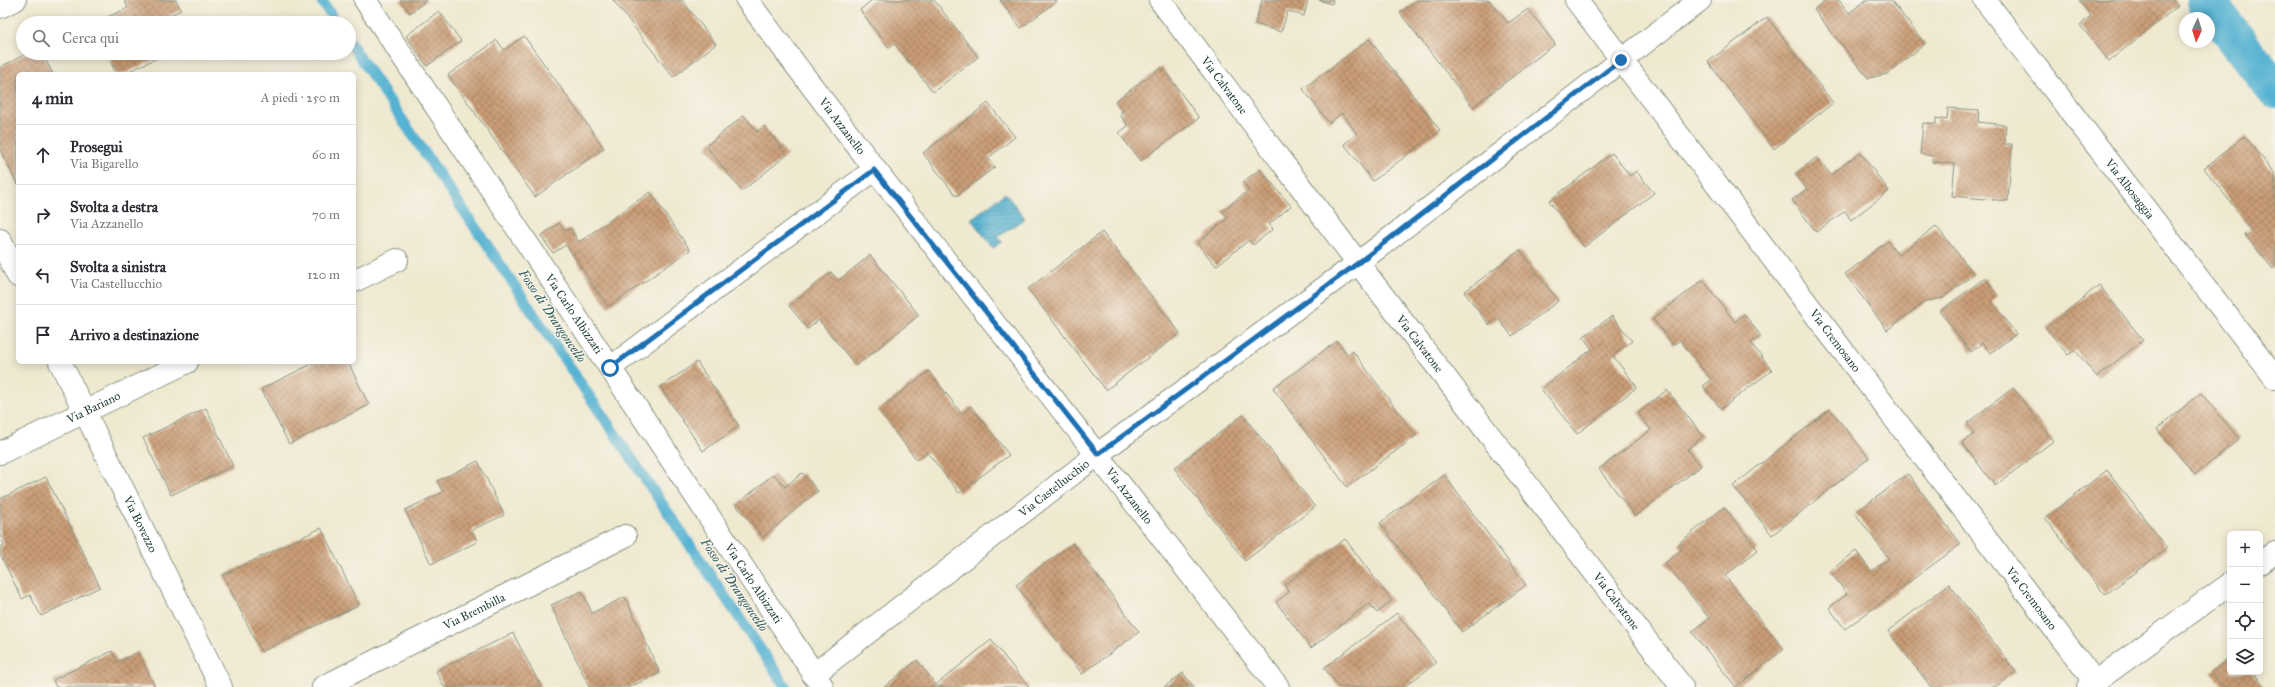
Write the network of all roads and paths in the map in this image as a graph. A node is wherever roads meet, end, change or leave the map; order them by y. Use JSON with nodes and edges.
{"nodes":[{"id":1,"x":15,"y":0,"type":"edge"},
{"id":2,"x":365,"y":0,"type":"edge"},
{"id":3,"x":747,"y":0,"type":"edge"},
{"id":4,"x":1160,"y":0,"type":"edge"},
{"id":5,"x":1576,"y":0,"type":"edge"},
{"id":6,"x":1700,"y":0,"type":"edge"},
{"id":7,"x":1985,"y":0,"type":"edge"},
{"id":8,"x":0,"y":7,"type":"edge"},
{"id":9,"x":1621,"y":60,"type":"junction"},
{"id":10,"x":874,"y":170,"type":"junction"},
{"id":11,"x":0,"y":240,"type":"edge"},
{"id":12,"x":397,"y":260,"type":"dead end"},
{"id":13,"x":1358,"y":263,"type":"junction"},
{"id":14,"x":16,"y":272,"type":"edge"},
{"id":15,"x":356,"y":280,"type":"edge"},
{"id":16,"x":61,"y":364,"type":"edge"},
{"id":17,"x":183,"y":364,"type":"edge"},
{"id":18,"x":610,"y":368,"type":"junction"},
{"id":19,"x":2275,"y":378,"type":"edge"},
{"id":20,"x":84,"y":412,"type":"junction"},
{"id":21,"x":0,"y":453,"type":"edge"},
{"id":22,"x":1098,"y":454,"type":"junction"},
{"id":23,"x":624,"y":536,"type":"dead end"},
{"id":24,"x":2227,"y":586,"type":"edge"},
{"id":25,"x":818,"y":681,"type":"edge"},
{"id":26,"x":2091,"y":684,"type":"edge"},
{"id":27,"x":221,"y":687,"type":"edge"},
{"id":28,"x":324,"y":687,"type":"edge"},
{"id":29,"x":1278,"y":687,"type":"edge"},
{"id":30,"x":1682,"y":687,"type":"edge"}],
"edges":[{"from":1,"to":8,"type":"street"},
{"from":2,"to":18,"type":"street","name":"Via Carlo Albizzati"},
{"from":3,"to":10,"type":"street","name":"Via Azzanello"},
{"from":4,"to":13,"type":"street","name":"Via Calvatone"},
{"from":5,"to":9,"type":"street","name":"Via Cremosano"},
{"from":6,"to":9,"type":"street","name":"Via Castellucchio"},
{"from":7,"to":19,"type":"street","name":"Via Albosaggia"},
{"from":9,"to":13,"type":"street","name":"Via Castellucchio"},
{"from":9,"to":26,"type":"street","name":"Via Cremosano"},
{"from":10,"to":18,"type":"street"},
{"from":10,"to":22,"type":"street","name":"Via Azzanello"},
{"from":11,"to":14,"type":"street"},
{"from":12,"to":15,"type":"street"},
{"from":13,"to":22,"type":"street","name":"Via Castellucchio"},
{"from":13,"to":30,"type":"street","name":"Via Calvatone"},
{"from":16,"to":20,"type":"street","name":"Via Bovezzo"},
{"from":17,"to":20,"type":"street","name":"Via Bariano"},
{"from":18,"to":25,"type":"street","name":"Via Carlo Albizzati"},
{"from":20,"to":21,"type":"street","name":"Via Bariano"},
{"from":20,"to":27,"type":"street","name":"Via Bovezzo"},
{"from":22,"to":25,"type":"street","name":"Via Castellucchio"},
{"from":22,"to":29,"type":"street","name":"Via Azzanello"},
{"from":23,"to":28,"type":"street","name":"Via Brembilla"},
{"from":24,"to":26,"type":"street"}]}
